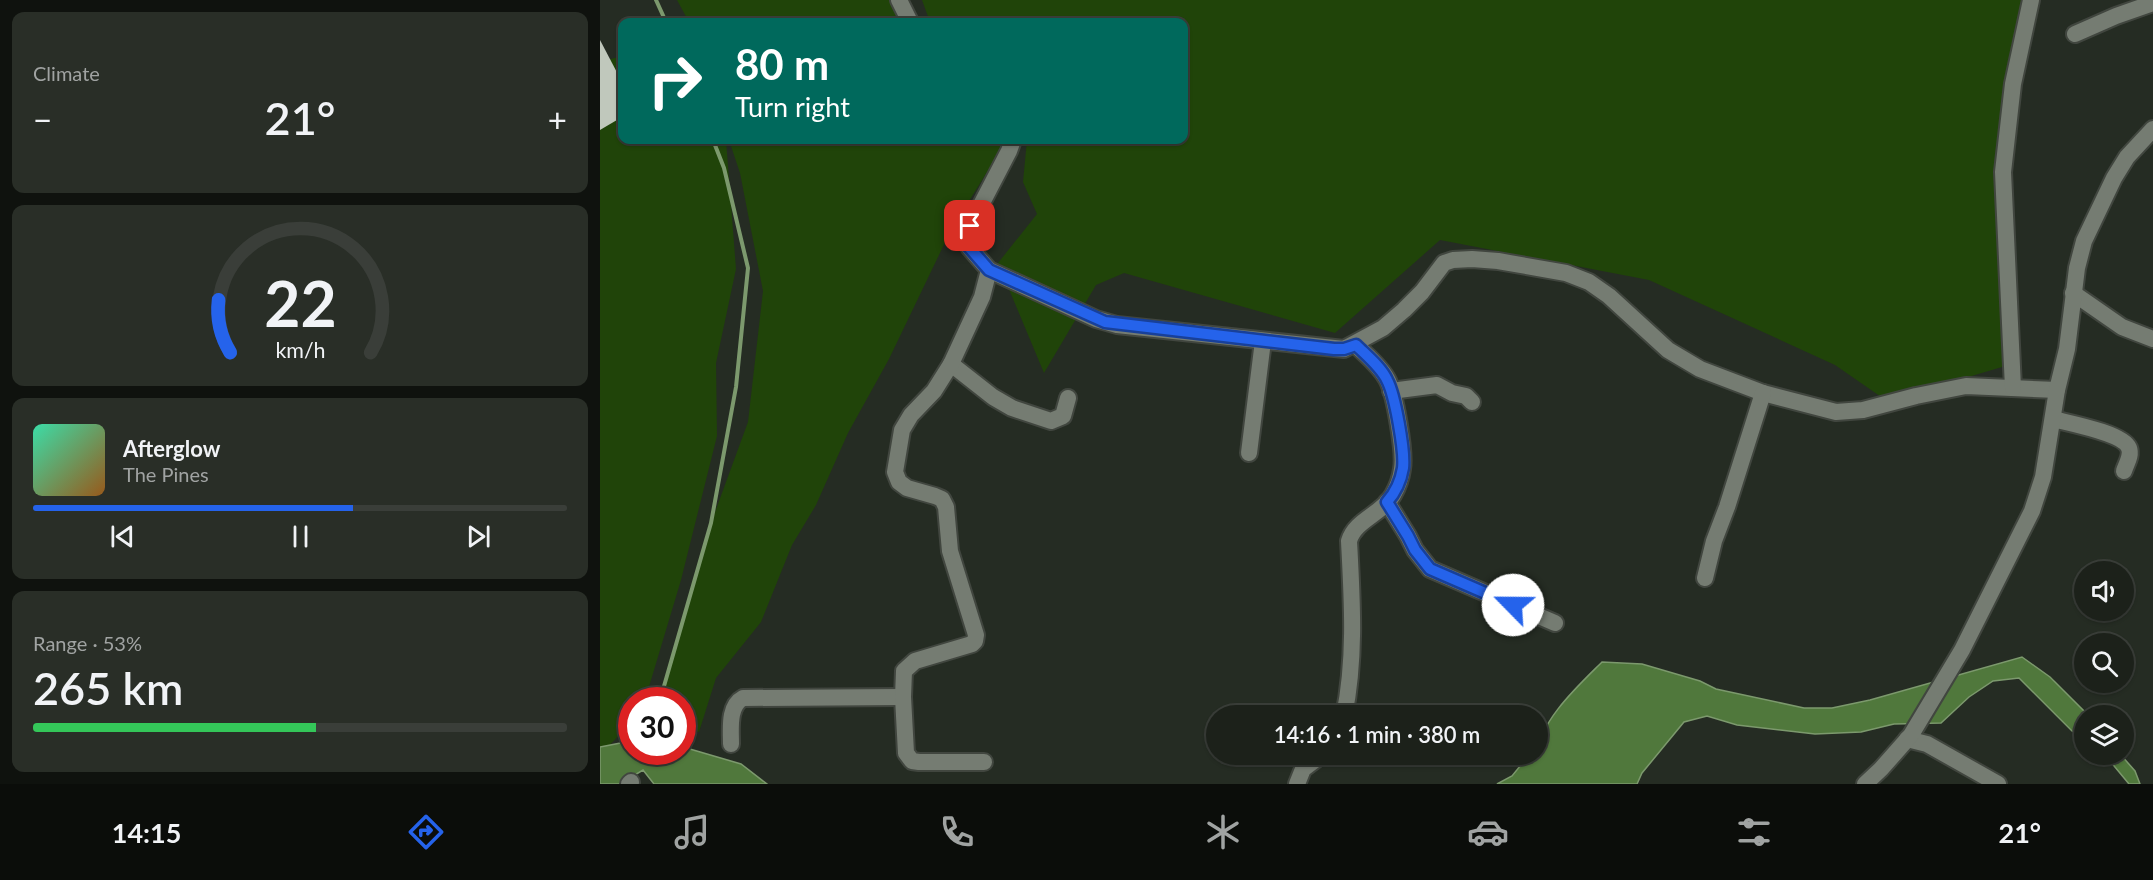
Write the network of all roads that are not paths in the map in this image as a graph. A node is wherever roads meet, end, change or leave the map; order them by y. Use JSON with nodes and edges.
{"nodes":[{"id":1,"x":898,"y":0,"type":"edge"},
{"id":2,"x":2031,"y":0,"type":"edge"},
{"id":3,"x":2153,"y":3,"type":"edge"},
{"id":4,"x":908,"y":18,"type":"edge"},
{"id":5,"x":2075,"y":34,"type":"dead end"},
{"id":6,"x":2153,"y":129,"type":"edge"},
{"id":7,"x":1012,"y":144,"type":"edge"},
{"id":8,"x":989,"y":270,"type":"junction"},
{"id":9,"x":2073,"y":293,"type":"junction"},
{"id":10,"x":2153,"y":339,"type":"edge"},
{"id":11,"x":1263,"y":341,"type":"junction"},
{"id":12,"x":1356,"y":345,"type":"junction"},
{"id":13,"x":951,"y":364,"type":"junction"},
{"id":14,"x":2013,"y":388,"type":"junction"},
{"id":15,"x":2057,"y":390,"type":"junction"},
{"id":16,"x":1391,"y":391,"type":"junction"},
{"id":17,"x":1763,"y":393,"type":"junction"},
{"id":18,"x":1068,"y":398,"type":"dead end"},
{"id":19,"x":1472,"y":402,"type":"dead end"},
{"id":20,"x":2053,"y":419,"type":"junction"},
{"id":21,"x":1249,"y":453,"type":"dead end"},
{"id":22,"x":2124,"y":471,"type":"dead end"},
{"id":23,"x":1387,"y":502,"type":"junction"},
{"id":24,"x":1705,"y":578,"type":"dead end"},
{"id":25,"x":1555,"y":623,"type":"dead end"},
{"id":26,"x":903,"y":697,"type":"junction"},
{"id":27,"x":1346,"y":705,"type":"edge"},
{"id":28,"x":1909,"y":737,"type":"junction"},
{"id":29,"x":731,"y":744,"type":"dead end"},
{"id":30,"x":984,"y":762,"type":"dead end"},
{"id":31,"x":1309,"y":765,"type":"edge"},
{"id":32,"x":1297,"y":784,"type":"edge"},
{"id":33,"x":1865,"y":784,"type":"edge"},
{"id":34,"x":1998,"y":784,"type":"edge"}],
"edges":[{"from":1,"to":4,"type":"street"},
{"from":2,"to":14,"type":"street"},
{"from":3,"to":5,"type":"street"},
{"from":6,"to":9,"type":"street"},
{"from":7,"to":8,"type":"street"},
{"from":8,"to":11,"type":"street"},
{"from":8,"to":13,"type":"street"},
{"from":9,"to":10,"type":"street"},
{"from":9,"to":15,"type":"street"},
{"from":11,"to":12,"type":"street"},
{"from":11,"to":21,"type":"street"},
{"from":12,"to":16,"type":"street"},
{"from":12,"to":17,"type":"street"},
{"from":13,"to":18,"type":"street"},
{"from":13,"to":26,"type":"street"},
{"from":14,"to":15,"type":"street"},
{"from":14,"to":17,"type":"street"},
{"from":15,"to":20,"type":"street"},
{"from":16,"to":19,"type":"street"},
{"from":16,"to":23,"type":"street"},
{"from":17,"to":24,"type":"street"},
{"from":20,"to":22,"type":"street"},
{"from":20,"to":28,"type":"street"},
{"from":23,"to":25,"type":"street"},
{"from":23,"to":27,"type":"street"},
{"from":26,"to":29,"type":"street"},
{"from":26,"to":30,"type":"street"},
{"from":28,"to":33,"type":"street"},
{"from":28,"to":34,"type":"street"},
{"from":31,"to":32,"type":"street"}]}
